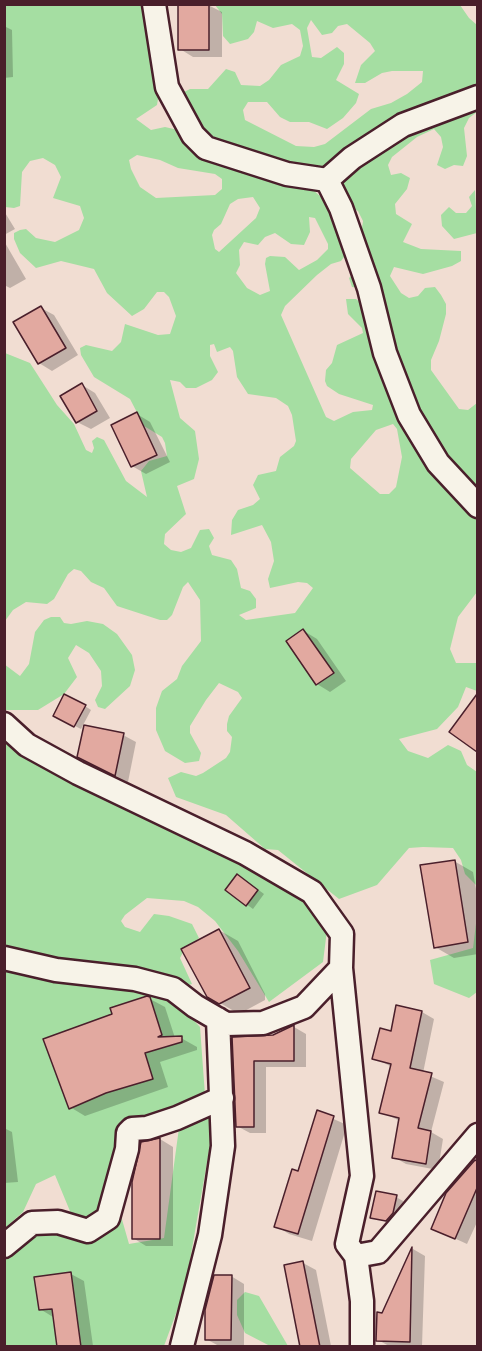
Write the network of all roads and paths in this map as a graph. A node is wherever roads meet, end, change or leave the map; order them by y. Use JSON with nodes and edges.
{"nodes":[{"id":1,"x":154,"y":4,"type":"edge"},
{"id":2,"x":477,"y":97,"type":"edge"},
{"id":3,"x":327,"y":180,"type":"junction"},
{"id":4,"x":477,"y":506,"type":"edge"},
{"id":5,"x":4,"y":724,"type":"edge"},
{"id":6,"x":4,"y":958,"type":"edge"},
{"id":7,"x":341,"y":968,"type":"junction"},
{"id":8,"x":218,"y":1019,"type":"junction"},
{"id":9,"x":222,"y":1098,"type":"junction"},
{"id":10,"x":477,"y":1134,"type":"edge"},
{"id":11,"x":4,"y":1246,"type":"edge"},
{"id":12,"x":356,"y":1256,"type":"junction"},
{"id":13,"x":182,"y":1347,"type":"edge"},
{"id":14,"x":362,"y":1347,"type":"edge"}],
"edges":[{"from":1,"to":3,"type":"street"},
{"from":2,"to":3,"type":"street"},
{"from":3,"to":4,"type":"street"},
{"from":5,"to":7,"type":"street"},
{"from":6,"to":8,"type":"street"},
{"from":7,"to":8,"type":"street"},
{"from":7,"to":12,"type":"street"},
{"from":8,"to":9,"type":"street"},
{"from":9,"to":11,"type":"street"},
{"from":9,"to":13,"type":"street"},
{"from":10,"to":12,"type":"street"},
{"from":12,"to":14,"type":"street"}]}
